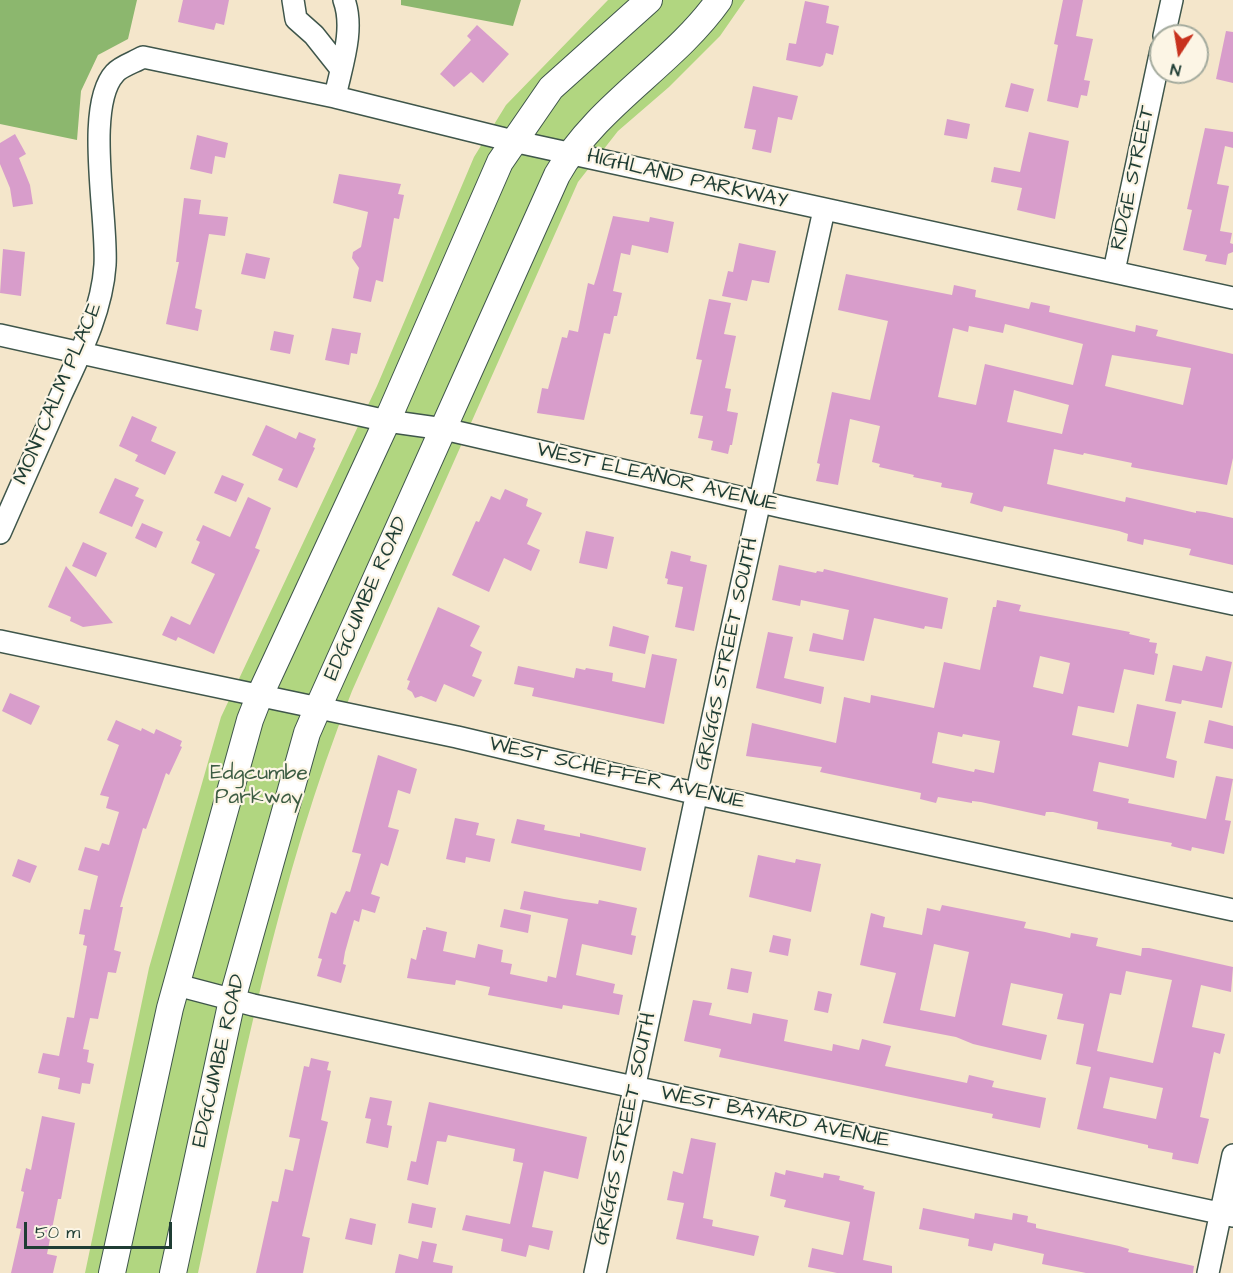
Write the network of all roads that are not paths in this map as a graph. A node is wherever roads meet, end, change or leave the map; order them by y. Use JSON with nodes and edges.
{"nodes":[{"id":1,"x":293,"y":0,"type":"edge"},
{"id":2,"x":344,"y":0,"type":"edge"},
{"id":3,"x":648,"y":0,"type":"edge"},
{"id":4,"x":719,"y":0,"type":"edge"},
{"id":5,"x":1172,"y":0,"type":"edge"},
{"id":6,"x":1167,"y":24,"type":"edge"},
{"id":7,"x":143,"y":57,"type":"joint"},
{"id":8,"x":340,"y":69,"type":"junction"},
{"id":9,"x":1154,"y":84,"type":"edge"},
{"id":10,"x":335,"y":97,"type":"junction"},
{"id":11,"x":513,"y":141,"type":"junction"},
{"id":12,"x":570,"y":153,"type":"junction"},
{"id":13,"x":824,"y":210,"type":"junction"},
{"id":14,"x":1114,"y":271,"type":"junction"},
{"id":15,"x":1233,"y":298,"type":"edge"},
{"id":16,"x":0,"y":335,"type":"edge"},
{"id":17,"x":80,"y":352,"type":"junction"},
{"id":18,"x":387,"y":421,"type":"junction"},
{"id":19,"x":444,"y":429,"type":"junction"},
{"id":20,"x":761,"y":502,"type":"junction"},
{"id":21,"x":0,"y":533,"type":"edge"},
{"id":22,"x":1233,"y":604,"type":"edge"},
{"id":23,"x":0,"y":641,"type":"edge"},
{"id":24,"x":259,"y":697,"type":"junction"},
{"id":25,"x":317,"y":710,"type":"junction"},
{"id":26,"x":698,"y":794,"type":"junction"},
{"id":27,"x":1233,"y":910,"type":"edge"},
{"id":28,"x":177,"y":985,"type":"junction"},
{"id":29,"x":232,"y":1000,"type":"junction"},
{"id":30,"x":635,"y":1087,"type":"junction"},
{"id":31,"x":1233,"y":1155,"type":"edge"},
{"id":32,"x":1227,"y":1215,"type":"edge"},
{"id":33,"x":112,"y":1273,"type":"edge"},
{"id":34,"x":173,"y":1273,"type":"edge"},
{"id":35,"x":595,"y":1273,"type":"edge"},
{"id":36,"x":1208,"y":1273,"type":"edge"}],
"edges":[{"from":1,"to":8,"type":"street"},
{"from":2,"to":8,"type":"street"},
{"from":3,"to":11,"type":"street"},
{"from":4,"to":12,"type":"street","name":"EDGCUMBE ROAD"},
{"from":5,"to":6,"type":"street"},
{"from":7,"to":10,"type":"street","name":"HIGHLAND PARKWAY"},
{"from":7,"to":17,"type":"street","name":"MONTCALM PLACE"},
{"from":8,"to":10,"type":"street"},
{"from":9,"to":14,"type":"street","name":"RIDGE STREET"},
{"from":10,"to":11,"type":"street","name":"HIGHLAND PARKWAY"},
{"from":11,"to":12,"type":"street","name":"HIGHLAND PARKWAY"},
{"from":11,"to":18,"type":"street"},
{"from":12,"to":13,"type":"street","name":"HIGHLAND PARKWAY"},
{"from":12,"to":19,"type":"street","name":"EDGCUMBE ROAD"},
{"from":13,"to":14,"type":"street","name":"HIGHLAND PARKWAY"},
{"from":13,"to":20,"type":"street","name":"GRIGGS STREET SOUTH"},
{"from":14,"to":15,"type":"street","name":"HIGHLAND PARKWAY"},
{"from":16,"to":17,"type":"street","name":"WEST ELEANOR AVENUE"},
{"from":17,"to":18,"type":"street","name":"WEST ELEANOR AVENUE"},
{"from":17,"to":21,"type":"street","name":"MONTCALM PLACE"},
{"from":18,"to":19,"type":"street","name":"WEST ELEANOR AVENUE"},
{"from":18,"to":24,"type":"street"},
{"from":19,"to":20,"type":"street","name":"WEST ELEANOR AVENUE"},
{"from":19,"to":25,"type":"street","name":"EDGCUMBE ROAD"},
{"from":20,"to":22,"type":"street","name":"WEST ELEANOR AVENUE"},
{"from":20,"to":26,"type":"street","name":"GRIGGS STREET SOUTH"},
{"from":23,"to":24,"type":"street","name":"WEST SCHEFFER AVENUE"},
{"from":24,"to":25,"type":"street","name":"WEST SCHEFFER AVENUE"},
{"from":24,"to":28,"type":"street"},
{"from":25,"to":26,"type":"street","name":"WEST SCHEFFER AVENUE"},
{"from":25,"to":29,"type":"street","name":"EDGCUMBE ROAD"},
{"from":26,"to":27,"type":"street","name":"WEST SCHEFFER AVENUE"},
{"from":26,"to":30,"type":"street","name":"GRIGGS STREET SOUTH"},
{"from":28,"to":29,"type":"street","name":"WEST BAYARD AVENUE"},
{"from":28,"to":33,"type":"street"},
{"from":29,"to":30,"type":"street","name":"WEST BAYARD AVENUE"},
{"from":29,"to":34,"type":"street","name":"EDGCUMBE ROAD"},
{"from":30,"to":32,"type":"street","name":"WEST BAYARD AVENUE"},
{"from":30,"to":35,"type":"street","name":"GRIGGS STREET SOUTH"},
{"from":31,"to":32,"type":"street"},
{"from":32,"to":36,"type":"street"}]}
